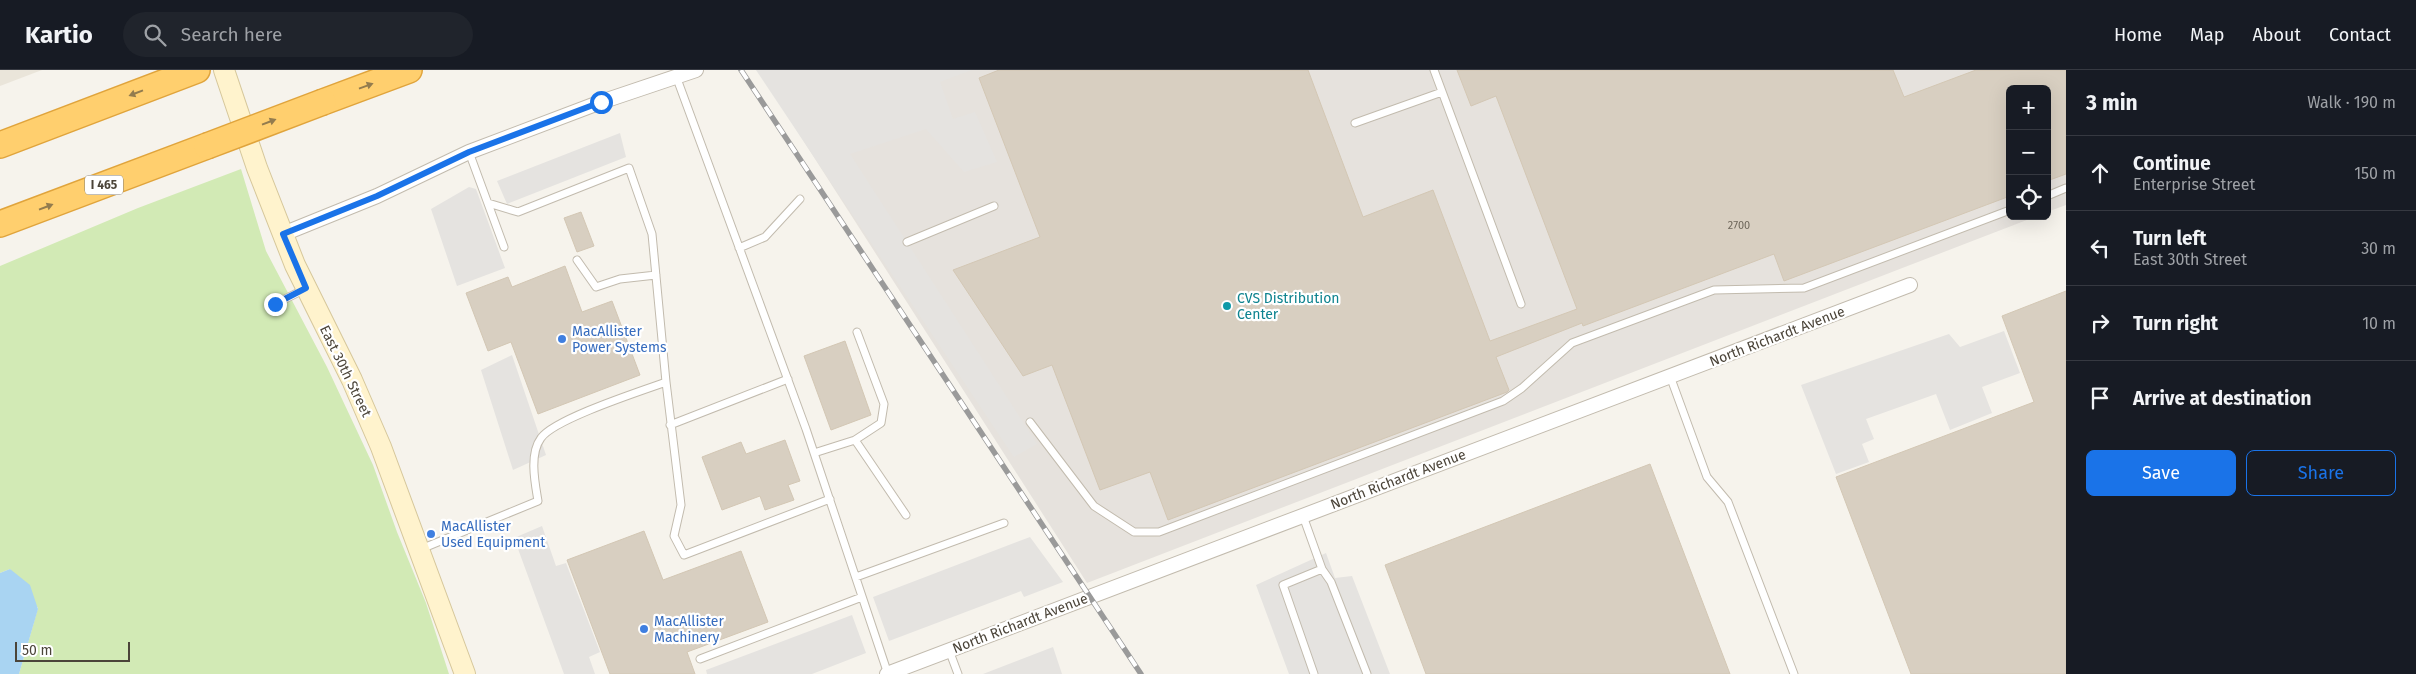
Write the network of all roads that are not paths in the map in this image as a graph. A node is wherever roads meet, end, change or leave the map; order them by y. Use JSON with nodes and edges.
{"nodes":[{"id":1,"x":224,"y":70,"type":"edge"},
{"id":2,"x":409,"y":70,"type":"edge"},
{"id":3,"x":696,"y":70,"type":"edge"},
{"id":4,"x":1434,"y":70,"type":"edge"},
{"id":5,"x":189,"y":73,"type":"edge"},
{"id":6,"x":676,"y":76,"type":"junction"},
{"id":7,"x":1442,"y":92,"type":"junction"},
{"id":8,"x":1355,"y":123,"type":"dead end"},
{"id":9,"x":0,"y":145,"type":"edge"},
{"id":10,"x":469,"y":152,"type":"junction"},
{"id":11,"x":2066,"y":188,"type":"edge"},
{"id":12,"x":2051,"y":194,"type":"edge"},
{"id":13,"x":800,"y":199,"type":"dead end"},
{"id":14,"x":488,"y":203,"type":"junction"},
{"id":15,"x":994,"y":206,"type":"dead end"},
{"id":16,"x":2006,"y":212,"type":"edge"},
{"id":17,"x":0,"y":224,"type":"edge"},
{"id":18,"x":283,"y":234,"type":"junction"},
{"id":19,"x":907,"y":242,"type":"dead end"},
{"id":20,"x":504,"y":247,"type":"dead end"},
{"id":21,"x":739,"y":248,"type":"junction"},
{"id":22,"x":577,"y":260,"type":"dead end"},
{"id":23,"x":656,"y":275,"type":"junction"},
{"id":24,"x":1910,"y":285,"type":"dead end"},
{"id":25,"x":306,"y":288,"type":"junction"},
{"id":26,"x":275,"y":304,"type":"dead end"},
{"id":27,"x":1521,"y":304,"type":"dead end"},
{"id":28,"x":857,"y":332,"type":"dead end"},
{"id":29,"x":1670,"y":376,"type":"junction"},
{"id":30,"x":788,"y":379,"type":"junction"},
{"id":31,"x":666,"y":382,"type":"junction"},
{"id":32,"x":1030,"y":422,"type":"dead end"},
{"id":33,"x":670,"y":425,"type":"junction"},
{"id":34,"x":855,"y":440,"type":"junction"},
{"id":35,"x":814,"y":453,"type":"junction"},
{"id":36,"x":830,"y":499,"type":"junction"},
{"id":37,"x":906,"y":514,"type":"dead end"},
{"id":38,"x":1303,"y":516,"type":"junction"},
{"id":39,"x":1004,"y":523,"type":"dead end"},
{"id":40,"x":418,"y":550,"type":"junction"},
{"id":41,"x":1322,"y":569,"type":"junction"},
{"id":42,"x":856,"y":577,"type":"junction"},
{"id":43,"x":862,"y":597,"type":"junction"},
{"id":44,"x":949,"y":650,"type":"junction"},
{"id":45,"x":700,"y":660,"type":"dead end"},
{"id":46,"x":464,"y":674,"type":"edge"},
{"id":47,"x":887,"y":674,"type":"edge"},
{"id":48,"x":958,"y":674,"type":"edge"},
{"id":49,"x":1314,"y":674,"type":"edge"},
{"id":50,"x":1367,"y":674,"type":"edge"},
{"id":51,"x":1794,"y":674,"type":"edge"}],
"edges":[{"from":1,"to":18,"type":"main road","name":"East 30th Street"},
{"from":17,"to":2,"type":"highway","number":"I 465","one_way":true,"bridge":true},
{"from":3,"to":6,"type":"street"},
{"from":4,"to":7,"type":"lane"},
{"from":5,"to":9,"type":"highway","one_way":true},
{"from":6,"to":10,"type":"street"},
{"from":6,"to":21,"type":"lane"},
{"from":7,"to":8,"type":"lane"},
{"from":7,"to":27,"type":"lane"},
{"from":10,"to":14,"type":"lane"},
{"from":10,"to":18,"type":"street"},
{"from":11,"to":12,"type":"lane"},
{"from":13,"to":21,"type":"lane"},
{"from":14,"to":20,"type":"lane"},
{"from":14,"to":23,"type":"lane"},
{"from":15,"to":19,"type":"lane"},
{"from":16,"to":32,"type":"lane"},
{"from":18,"to":25,"type":"main road","name":"East 30th Street"},
{"from":21,"to":30,"type":"lane"},
{"from":22,"to":23,"type":"lane"},
{"from":23,"to":31,"type":"lane"},
{"from":24,"to":29,"type":"street","name":"North Richardt Avenue"},
{"from":25,"to":26,"type":"lane"},
{"from":25,"to":40,"type":"main road","name":"East 30th Street"},
{"from":28,"to":34,"type":"lane"},
{"from":29,"to":38,"type":"street","name":"North Richardt Avenue"},
{"from":29,"to":51,"type":"lane"},
{"from":30,"to":33,"type":"lane"},
{"from":30,"to":35,"type":"lane"},
{"from":31,"to":33,"type":"lane"},
{"from":31,"to":40,"type":"lane"},
{"from":33,"to":36,"type":"lane"},
{"from":34,"to":35,"type":"lane"},
{"from":34,"to":37,"type":"lane"},
{"from":35,"to":36,"type":"lane"},
{"from":36,"to":42,"type":"lane"},
{"from":38,"to":41,"type":"lane"},
{"from":38,"to":44,"type":"street","name":"North Richardt Avenue"},
{"from":39,"to":42,"type":"lane"},
{"from":40,"to":46,"type":"main road","name":"East 30th Street"},
{"from":41,"to":49,"type":"lane"},
{"from":41,"to":50,"type":"lane"},
{"from":42,"to":43,"type":"lane"},
{"from":43,"to":45,"type":"lane"},
{"from":43,"to":47,"type":"lane"},
{"from":44,"to":47,"type":"street","name":"North Richardt Avenue"},
{"from":44,"to":48,"type":"lane"}]}
